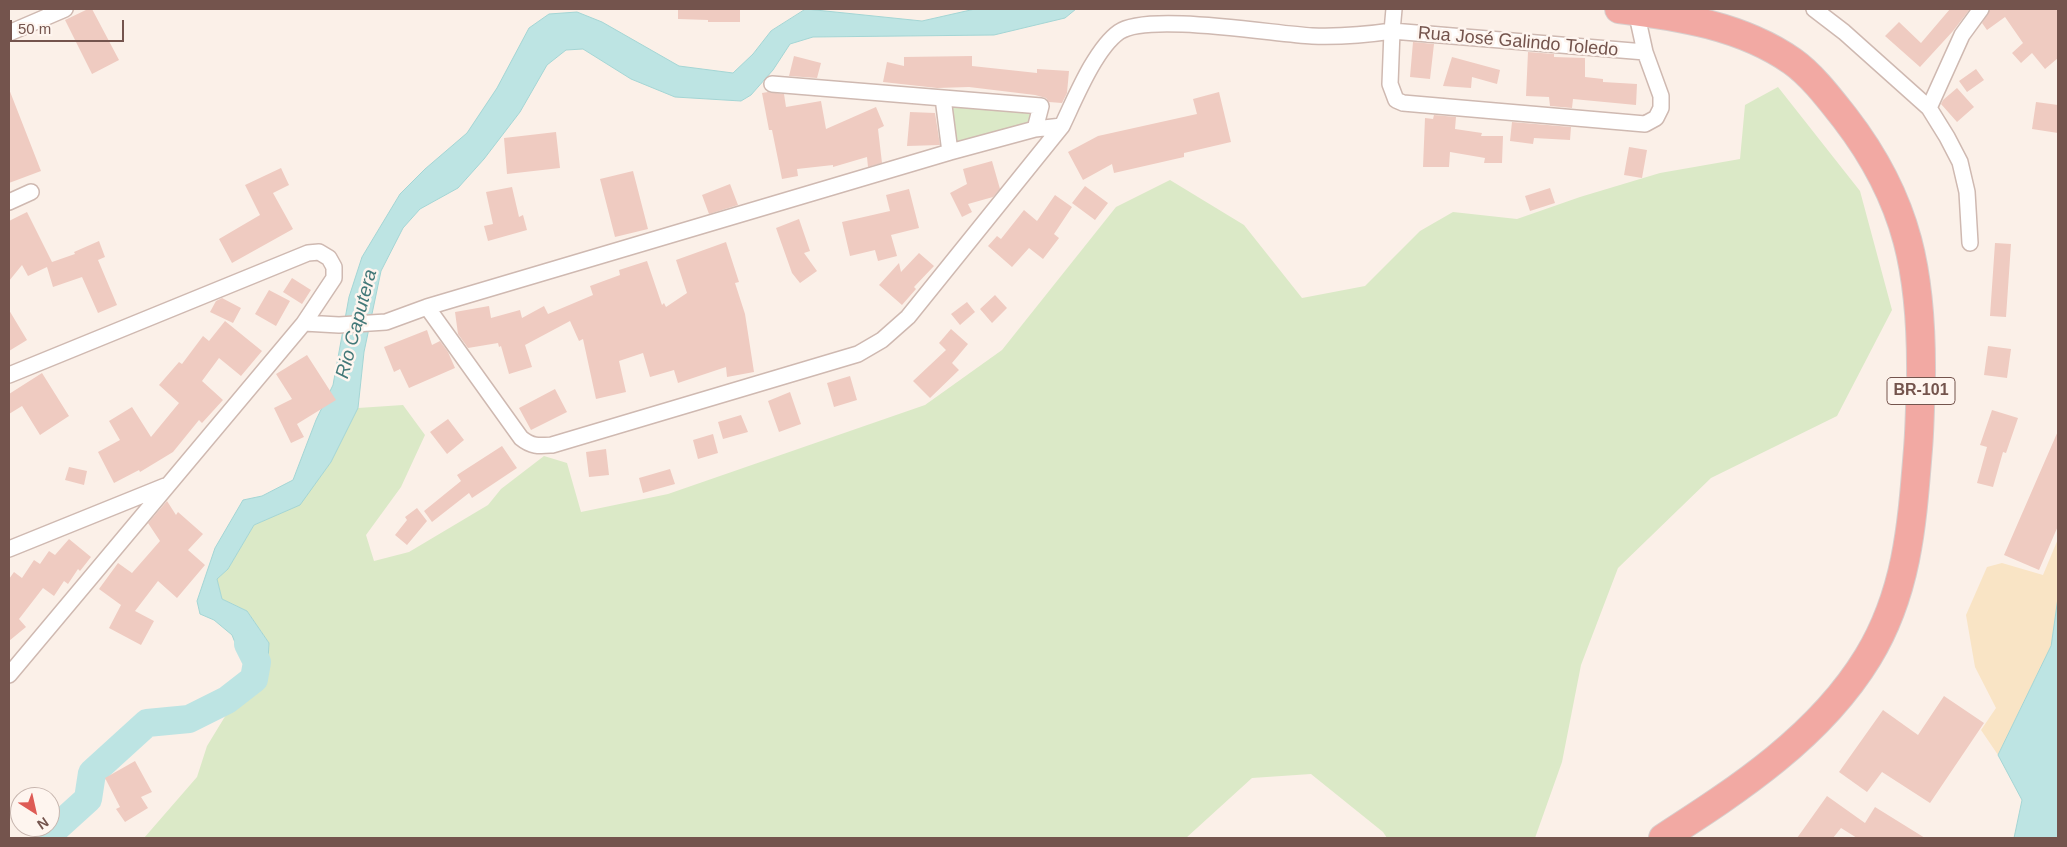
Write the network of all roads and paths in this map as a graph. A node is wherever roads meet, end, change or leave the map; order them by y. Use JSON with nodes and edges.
{"nodes":[{"id":1,"x":65,"y":9,"type":"edge"},
{"id":2,"x":1394,"y":9,"type":"edge"},
{"id":3,"x":1814,"y":9,"type":"edge"},
{"id":4,"x":1982,"y":9,"type":"edge"},
{"id":5,"x":1628,"y":10,"type":"edge"},
{"id":6,"x":1392,"y":31,"type":"junction"},
{"id":7,"x":9,"y":33,"type":"edge"},
{"id":8,"x":1645,"y":52,"type":"junction"},
{"id":9,"x":772,"y":84,"type":"dead end"},
{"id":10,"x":943,"y":98,"type":"junction"},
{"id":11,"x":1929,"y":108,"type":"junction"},
{"id":12,"x":1062,"y":126,"type":"junction"},
{"id":13,"x":1035,"y":129,"type":"junction"},
{"id":14,"x":950,"y":152,"type":"junction"},
{"id":15,"x":31,"y":192,"type":"dead end"},
{"id":16,"x":9,"y":202,"type":"edge"},
{"id":17,"x":1970,"y":243,"type":"dead end"},
{"id":18,"x":427,"y":307,"type":"junction"},
{"id":19,"x":304,"y":322,"type":"junction"},
{"id":20,"x":9,"y":375,"type":"edge"},
{"id":21,"x":168,"y":485,"type":"junction"},
{"id":22,"x":9,"y":549,"type":"edge"},
{"id":23,"x":9,"y":675,"type":"edge"},
{"id":24,"x":1722,"y":800,"type":"junction"},
{"id":25,"x":1663,"y":838,"type":"edge"},
{"id":26,"x":1684,"y":838,"type":"edge"}],
"edges":[{"from":1,"to":7,"type":"street"},
{"from":2,"to":6,"type":"street"},
{"from":3,"to":11,"type":"street"},
{"from":4,"to":11,"type":"street"},
{"from":5,"to":8,"type":"street"},
{"from":5,"to":24,"type":"highway","number":"BR-101"},
{"from":6,"to":8,"type":"street","name":"Rua José Galindo Toledo"},
{"from":6,"to":8,"type":"street"},
{"from":6,"to":12,"type":"street","name":"Rua José Galindo Toledo"},
{"from":9,"to":10,"type":"street"},
{"from":10,"to":13,"type":"street"},
{"from":10,"to":14,"type":"street"},
{"from":11,"to":17,"type":"street"},
{"from":12,"to":13,"type":"street"},
{"from":12,"to":18,"type":"street","name":"Rua José Galindo Toledo"},
{"from":13,"to":14,"type":"street"},
{"from":14,"to":18,"type":"street"},
{"from":15,"to":16,"type":"street"},
{"from":18,"to":19,"type":"street"},
{"from":19,"to":20,"type":"street"},
{"from":19,"to":21,"type":"street"},
{"from":21,"to":22,"type":"street"},
{"from":21,"to":23,"type":"street"},
{"from":24,"to":25,"type":"highway","number":"BR-101"},
{"from":24,"to":26,"type":"street"}]}
